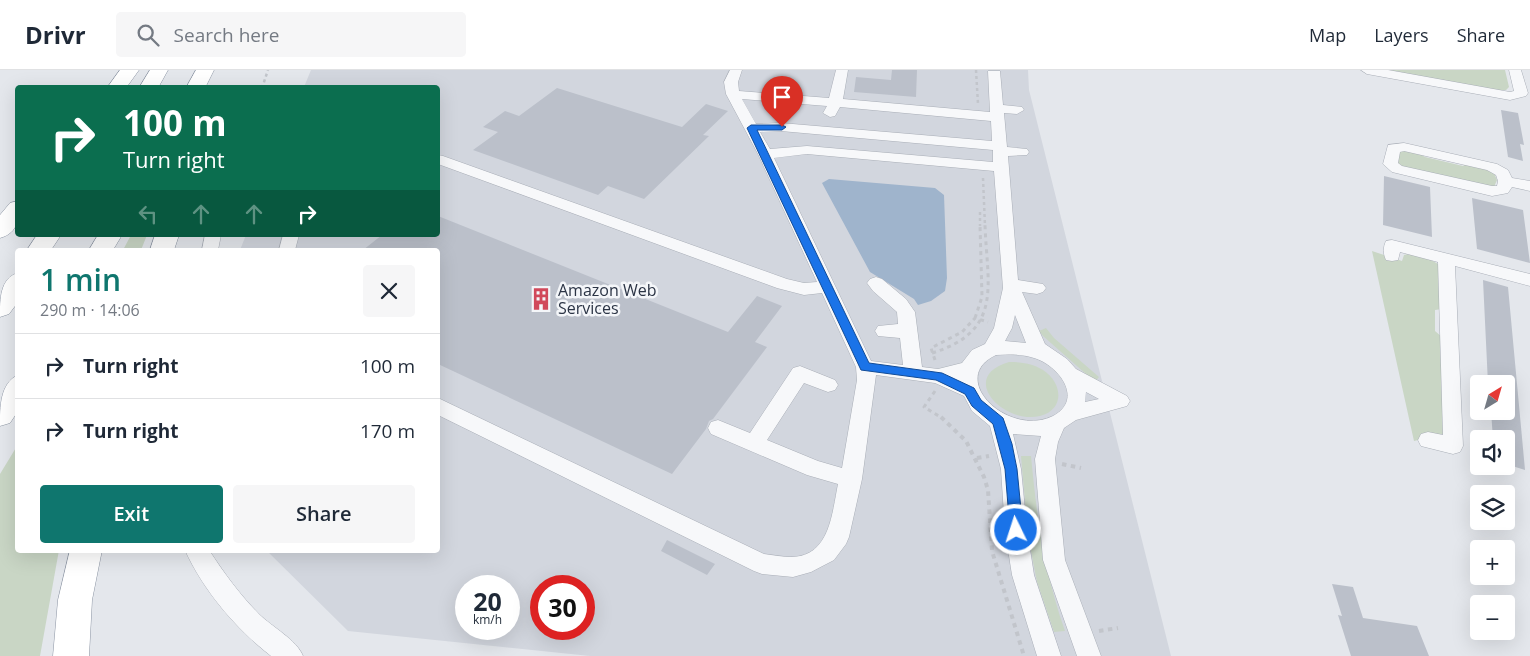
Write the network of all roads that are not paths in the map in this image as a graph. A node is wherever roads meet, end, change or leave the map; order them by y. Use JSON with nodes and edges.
{"nodes":[{"id":1,"x":130,"y":70,"type":"edge"},
{"id":2,"x":160,"y":70,"type":"edge"},
{"id":3,"x":736,"y":70,"type":"edge"},
{"id":4,"x":842,"y":70,"type":"edge"},
{"id":5,"x":994,"y":70,"type":"edge"},
{"id":6,"x":1367,"y":70,"type":"edge"},
{"id":7,"x":1516,"y":70,"type":"edge"},
{"id":8,"x":217,"y":73,"type":"edge"},
{"id":9,"x":118,"y":85,"type":"edge"},
{"id":10,"x":150,"y":85,"type":"edge"},
{"id":11,"x":199,"y":85,"type":"edge"},
{"id":12,"x":732,"y":94,"type":"junction"},
{"id":13,"x":1525,"y":94,"type":"edge"},
{"id":14,"x":833,"y":108,"type":"junction"},
{"id":15,"x":1018,"y":110,"type":"dead end"},
{"id":16,"x":997,"y":112,"type":"junction"},
{"id":17,"x":751,"y":128,"type":"junction"},
{"id":18,"x":889,"y":136,"type":"junction"},
{"id":19,"x":956,"y":142,"type":"junction"},
{"id":20,"x":1000,"y":148,"type":"junction"},
{"id":21,"x":1022,"y":152,"type":"dead end"},
{"id":22,"x":765,"y":154,"type":"junction"},
{"id":23,"x":888,"y":157,"type":"junction"},
{"id":24,"x":440,"y":160,"type":"edge"},
{"id":25,"x":957,"y":163,"type":"junction"},
{"id":26,"x":1002,"y":167,"type":"junction"},
{"id":27,"x":1506,"y":181,"type":"junction"},
{"id":28,"x":1530,"y":186,"type":"edge"},
{"id":29,"x":15,"y":212,"type":"edge"},
{"id":30,"x":0,"y":230,"type":"edge"},
{"id":31,"x":48,"y":237,"type":"edge"},
{"id":32,"x":109,"y":237,"type":"edge"},
{"id":33,"x":39,"y":248,"type":"edge"},
{"id":34,"x":102,"y":248,"type":"edge"},
{"id":35,"x":1392,"y":256,"type":"dead end"},
{"id":36,"x":1446,"y":258,"type":"junction"},
{"id":37,"x":1530,"y":280,"type":"edge"},
{"id":38,"x":876,"y":283,"type":"dead end"},
{"id":39,"x":15,"y":286,"type":"edge"},
{"id":40,"x":827,"y":287,"type":"junction"},
{"id":41,"x":1011,"y":287,"type":"junction"},
{"id":42,"x":1037,"y":288,"type":"dead end"},
{"id":43,"x":0,"y":308,"type":"edge"},
{"id":44,"x":884,"y":331,"type":"dead end"},
{"id":45,"x":909,"y":331,"type":"junction"},
{"id":46,"x":992,"y":349,"type":"junction"},
{"id":47,"x":1044,"y":354,"type":"junction"},
{"id":48,"x":865,"y":367,"type":"junction"},
{"id":49,"x":970,"y":368,"type":"junction"},
{"id":50,"x":913,"y":373,"type":"junction"},
{"id":51,"x":1070,"y":374,"type":"junction"},
{"id":52,"x":937,"y":376,"type":"junction"},
{"id":53,"x":828,"y":384,"type":"dead end"},
{"id":54,"x":15,"y":391,"type":"edge"},
{"id":55,"x":970,"y":391,"type":"junction"},
{"id":56,"x":440,"y":407,"type":"edge"},
{"id":57,"x":0,"y":415,"type":"edge"},
{"id":58,"x":1063,"y":419,"type":"junction"},
{"id":59,"x":999,"y":422,"type":"junction"},
{"id":60,"x":718,"y":428,"type":"dead end"},
{"id":61,"x":1428,"y":440,"type":"dead end"},
{"id":62,"x":754,"y":443,"type":"junction"},
{"id":63,"x":851,"y":479,"type":"junction"},
{"id":64,"x":85,"y":553,"type":"edge"},
{"id":65,"x":198,"y":553,"type":"edge"},
{"id":66,"x":71,"y":656,"type":"edge"},
{"id":67,"x":291,"y":656,"type":"edge"},
{"id":68,"x":1049,"y":656,"type":"edge"},
{"id":69,"x":1089,"y":656,"type":"edge"}],
"edges":[{"from":1,"to":9,"type":"highway"},
{"from":2,"to":10,"type":"highway"},
{"from":3,"to":12,"type":"street"},
{"from":4,"to":14,"type":"street"},
{"from":5,"to":16,"type":"street"},
{"from":6,"to":13,"type":"street"},
{"from":7,"to":13,"type":"street"},
{"from":8,"to":11,"type":"highway"},
{"from":12,"to":14,"type":"street"},
{"from":12,"to":17,"type":"street"},
{"from":14,"to":16,"type":"street"},
{"from":15,"to":16,"type":"street"},
{"from":16,"to":20,"type":"street"},
{"from":17,"to":18,"type":"street"},
{"from":17,"to":22,"type":"street"},
{"from":18,"to":19,"type":"street"},
{"from":18,"to":23,"type":"street"},
{"from":19,"to":20,"type":"street"},
{"from":19,"to":25,"type":"lane"},
{"from":20,"to":21,"type":"street"},
{"from":20,"to":26,"type":"street"},
{"from":22,"to":23,"type":"street"},
{"from":22,"to":40,"type":"street"},
{"from":23,"to":25,"type":"street"},
{"from":24,"to":40,"type":"street"},
{"from":25,"to":26,"type":"street"},
{"from":26,"to":41,"type":"street"},
{"from":27,"to":27,"type":"street"},
{"from":27,"to":28,"type":"street"},
{"from":29,"to":30,"type":"highway"},
{"from":31,"to":33,"type":"highway"},
{"from":32,"to":34,"type":"highway"},
{"from":35,"to":36,"type":"street"},
{"from":36,"to":37,"type":"street"},
{"from":36,"to":61,"type":"street"},
{"from":38,"to":45,"type":"street"},
{"from":39,"to":43,"type":"highway"},
{"from":40,"to":48,"type":"street"},
{"from":41,"to":42,"type":"street"},
{"from":41,"to":46,"type":"street"},
{"from":41,"to":47,"type":"street"},
{"from":44,"to":45,"type":"street"},
{"from":45,"to":50,"type":"street"},
{"from":46,"to":47,"type":"street"},
{"from":46,"to":49,"type":"street"},
{"from":47,"to":51,"type":"street"},
{"from":48,"to":50,"type":"street"},
{"from":48,"to":63,"type":"street"},
{"from":49,"to":52,"type":"street"},
{"from":49,"to":55,"type":"street"},
{"from":50,"to":52,"type":"street"},
{"from":51,"to":58,"type":"street"},
{"from":51,"to":58,"type":"street"},
{"from":52,"to":55,"type":"street"},
{"from":53,"to":62,"type":"street"},
{"from":54,"to":57,"type":"highway"},
{"from":55,"to":59,"type":"street"},
{"from":56,"to":63,"type":"street"},
{"from":58,"to":59,"type":"street"},
{"from":58,"to":69,"type":"street"},
{"from":59,"to":68,"type":"street"},
{"from":60,"to":62,"type":"street"},
{"from":62,"to":63,"type":"street"},
{"from":64,"to":66,"type":"highway"},
{"from":65,"to":67,"type":"street"}]}
